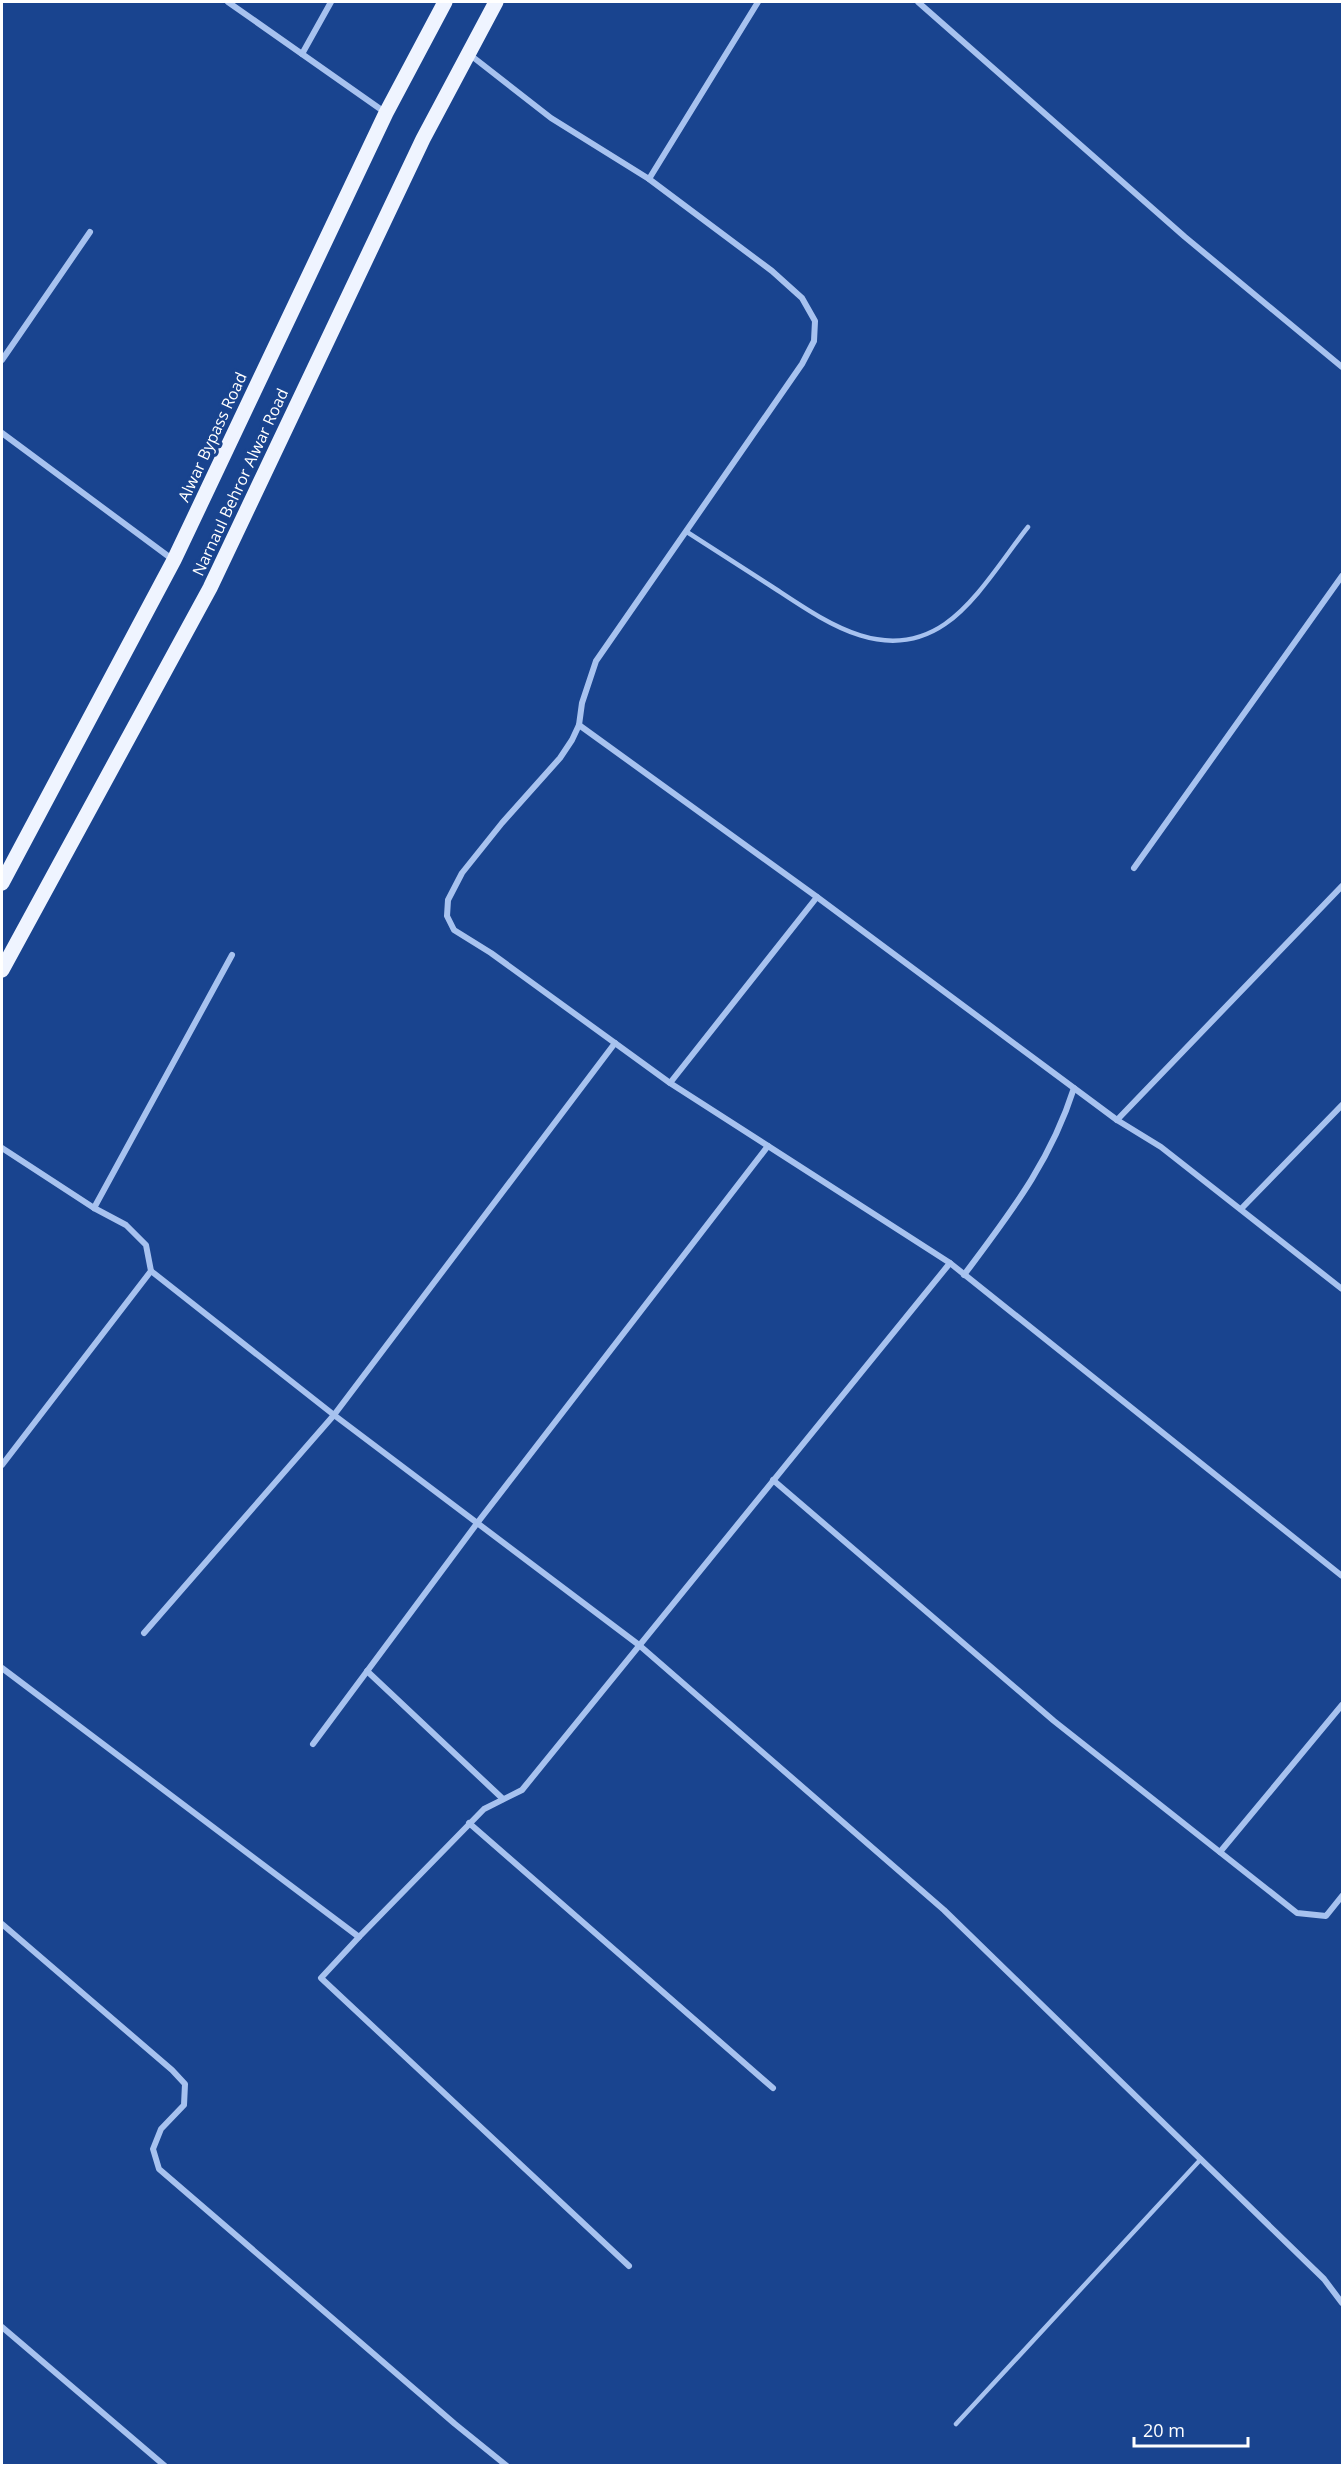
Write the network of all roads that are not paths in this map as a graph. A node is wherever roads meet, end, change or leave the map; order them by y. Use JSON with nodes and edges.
{"nodes":[{"id":1,"x":228,"y":2,"type":"edge"},
{"id":2,"x":331,"y":2,"type":"edge"},
{"id":3,"x":445,"y":2,"type":"edge"},
{"id":4,"x":496,"y":2,"type":"edge"},
{"id":5,"x":758,"y":2,"type":"edge"},
{"id":6,"x":918,"y":2,"type":"edge"},
{"id":7,"x":468,"y":53,"type":"junction"},
{"id":8,"x":302,"y":54,"type":"junction"},
{"id":9,"x":386,"y":113,"type":"junction"},
{"id":10,"x":649,"y":178,"type":"junction"},
{"id":11,"x":90,"y":232,"type":"dead end"},
{"id":12,"x":2,"y":360,"type":"edge"},
{"id":13,"x":1342,"y":367,"type":"edge"},
{"id":14,"x":2,"y":433,"type":"edge"},
{"id":15,"x":1028,"y":527,"type":"dead end"},
{"id":16,"x":687,"y":532,"type":"junction"},
{"id":17,"x":174,"y":560,"type":"junction"},
{"id":18,"x":1342,"y":576,"type":"edge"},
{"id":19,"x":579,"y":725,"type":"junction"},
{"id":20,"x":1134,"y":868,"type":"dead end"},
{"id":21,"x":2,"y":883,"type":"edge"},
{"id":22,"x":1342,"y":886,"type":"edge"},
{"id":23,"x":817,"y":897,"type":"junction"},
{"id":24,"x":232,"y":955,"type":"dead end"},
{"id":25,"x":2,"y":970,"type":"edge"},
{"id":26,"x":615,"y":1043,"type":"junction"},
{"id":27,"x":670,"y":1083,"type":"junction"},
{"id":28,"x":1074,"y":1088,"type":"junction"},
{"id":29,"x":1342,"y":1106,"type":"edge"},
{"id":30,"x":1118,"y":1120,"type":"junction"},
{"id":31,"x":768,"y":1146,"type":"junction"},
{"id":32,"x":2,"y":1148,"type":"edge"},
{"id":33,"x":94,"y":1208,"type":"junction"},
{"id":34,"x":1241,"y":1209,"type":"junction"},
{"id":35,"x":950,"y":1263,"type":"junction"},
{"id":36,"x":151,"y":1271,"type":"junction"},
{"id":37,"x":964,"y":1275,"type":"junction"},
{"id":38,"x":1342,"y":1289,"type":"edge"},
{"id":39,"x":334,"y":1414,"type":"junction"},
{"id":40,"x":2,"y":1465,"type":"edge"},
{"id":41,"x":773,"y":1480,"type":"junction"},
{"id":42,"x":478,"y":1522,"type":"junction"},
{"id":43,"x":1342,"y":1576,"type":"edge"},
{"id":44,"x":144,"y":1633,"type":"dead end"},
{"id":45,"x":639,"y":1645,"type":"junction"},
{"id":46,"x":2,"y":1668,"type":"edge"},
{"id":47,"x":367,"y":1671,"type":"junction"},
{"id":48,"x":1342,"y":1705,"type":"edge"},
{"id":49,"x":313,"y":1744,"type":"dead end"},
{"id":50,"x":503,"y":1799,"type":"junction"},
{"id":51,"x":469,"y":1823,"type":"junction"},
{"id":52,"x":1220,"y":1852,"type":"junction"},
{"id":53,"x":1342,"y":1896,"type":"edge"},
{"id":54,"x":2,"y":1923,"type":"edge"},
{"id":55,"x":359,"y":1937,"type":"junction"},
{"id":56,"x":773,"y":2088,"type":"dead end"},
{"id":57,"x":1201,"y":2159,"type":"junction"},
{"id":58,"x":629,"y":2266,"type":"dead end"},
{"id":59,"x":1342,"y":2303,"type":"edge"},
{"id":60,"x":2,"y":2327,"type":"edge"},
{"id":61,"x":956,"y":2424,"type":"dead end"},
{"id":62,"x":165,"y":2466,"type":"edge"},
{"id":63,"x":507,"y":2466,"type":"edge"}],
"edges":[{"from":1,"to":8,"type":"street"},
{"from":2,"to":8,"type":"street"},
{"from":3,"to":9,"type":"main road","name":"Alwar Bypass Road"},
{"from":4,"to":7,"type":"main road","name":"Narnaul Behror Alwar Road"},
{"from":5,"to":10,"type":"street"},
{"from":6,"to":13,"type":"street"},
{"from":7,"to":10,"type":"street"},
{"from":7,"to":25,"type":"main road","name":"Narnaul Behror Alwar Road"},
{"from":8,"to":9,"type":"street"},
{"from":9,"to":17,"type":"main road","name":"Alwar Bypass Road"},
{"from":10,"to":16,"type":"street"},
{"from":11,"to":12,"type":"street"},
{"from":14,"to":17,"type":"street"},
{"from":15,"to":16,"type":"lane"},
{"from":16,"to":19,"type":"street"},
{"from":17,"to":21,"type":"main road","name":"Alwar Bypass Road"},
{"from":18,"to":20,"type":"street"},
{"from":19,"to":23,"type":"street"},
{"from":19,"to":26,"type":"street"},
{"from":22,"to":30,"type":"street"},
{"from":23,"to":27,"type":"street"},
{"from":23,"to":28,"type":"street"},
{"from":24,"to":33,"type":"street"},
{"from":26,"to":27,"type":"street"},
{"from":26,"to":39,"type":"street"},
{"from":27,"to":31,"type":"street"},
{"from":28,"to":30,"type":"street"},
{"from":28,"to":37,"type":"street"},
{"from":29,"to":34,"type":"street"},
{"from":30,"to":34,"type":"street"},
{"from":31,"to":35,"type":"street"},
{"from":31,"to":42,"type":"street"},
{"from":32,"to":33,"type":"street"},
{"from":33,"to":36,"type":"street"},
{"from":34,"to":38,"type":"street"},
{"from":35,"to":37,"type":"street"},
{"from":35,"to":41,"type":"street"},
{"from":36,"to":39,"type":"street"},
{"from":36,"to":40,"type":"street"},
{"from":37,"to":43,"type":"street"},
{"from":39,"to":42,"type":"street"},
{"from":39,"to":44,"type":"street"},
{"from":41,"to":45,"type":"street"},
{"from":41,"to":52,"type":"street"},
{"from":42,"to":45,"type":"street"},
{"from":42,"to":47,"type":"street"},
{"from":45,"to":50,"type":"street"},
{"from":45,"to":57,"type":"street"},
{"from":46,"to":55,"type":"street"},
{"from":47,"to":49,"type":"street"},
{"from":47,"to":50,"type":"street"},
{"from":48,"to":52,"type":"street"},
{"from":50,"to":51,"type":"street"},
{"from":51,"to":55,"type":"street"},
{"from":51,"to":56,"type":"street"},
{"from":52,"to":53,"type":"street"},
{"from":54,"to":63,"type":"street"},
{"from":55,"to":58,"type":"street"},
{"from":57,"to":59,"type":"street"},
{"from":57,"to":61,"type":"lane"},
{"from":60,"to":62,"type":"street"}]}
